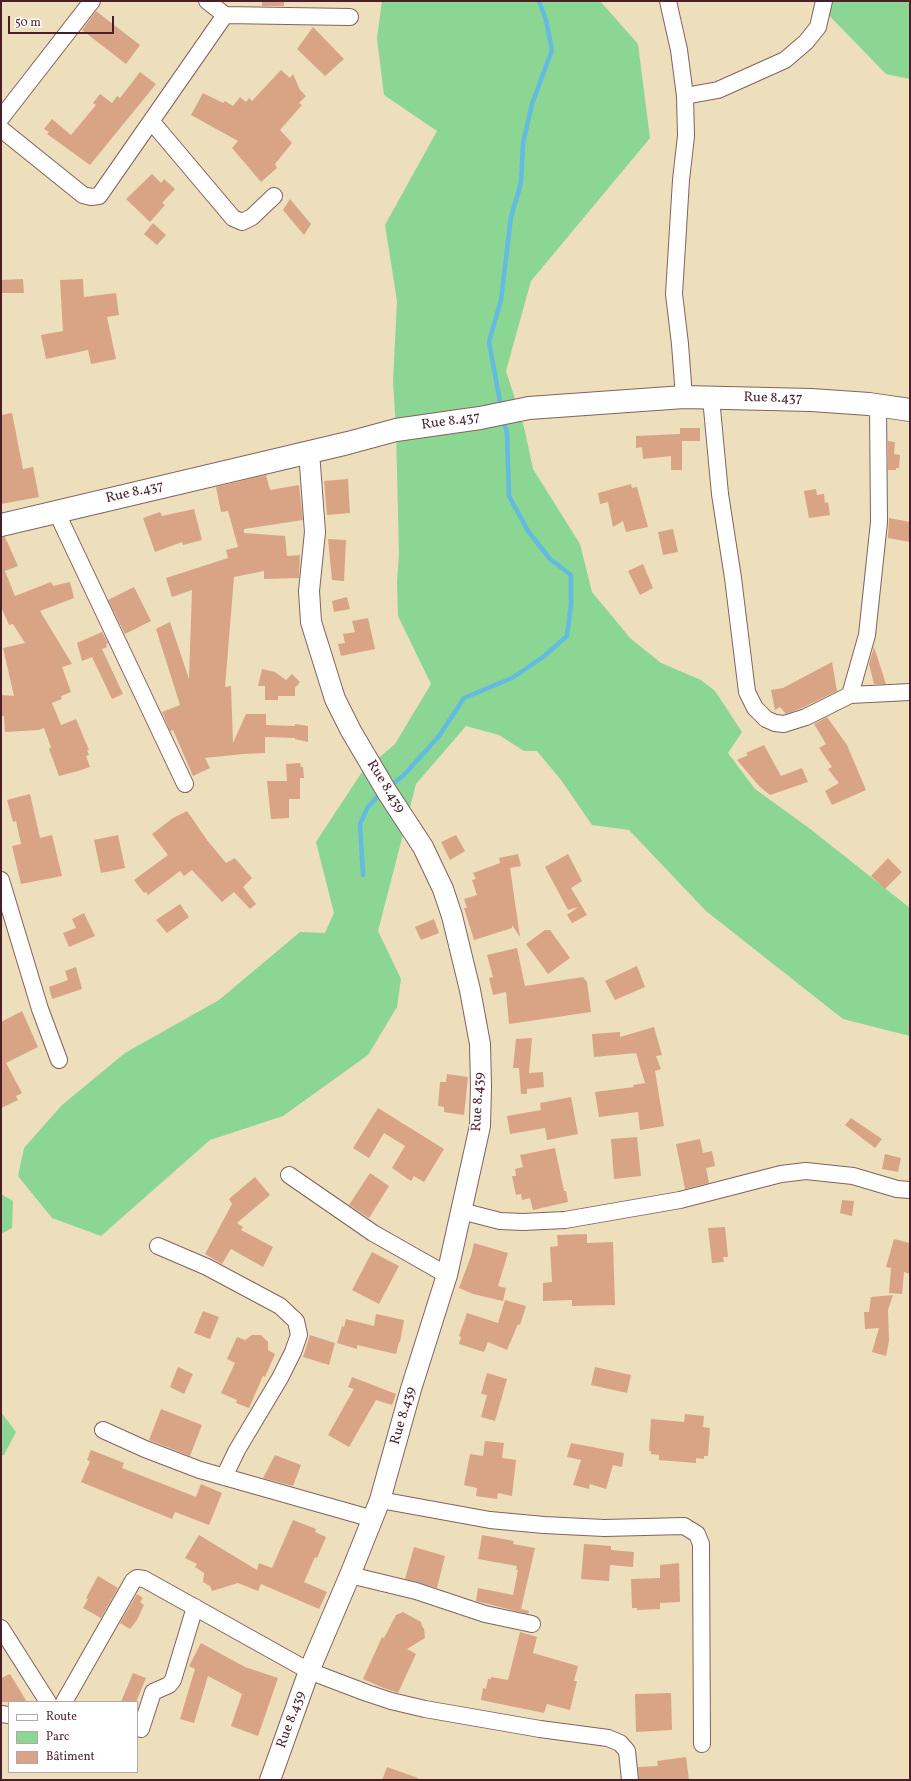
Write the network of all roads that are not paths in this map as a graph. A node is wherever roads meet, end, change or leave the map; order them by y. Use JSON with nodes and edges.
{"nodes":[{"id":1,"x":92,"y":1,"type":"edge"},
{"id":2,"x":207,"y":1,"type":"edge"},
{"id":3,"x":668,"y":1,"type":"edge"},
{"id":4,"x":824,"y":1,"type":"edge"},
{"id":5,"x":226,"y":15,"type":"junction"},
{"id":6,"x":350,"y":17,"type":"dead end"},
{"id":7,"x":685,"y":96,"type":"junction"},
{"id":8,"x":1,"y":118,"type":"edge"},
{"id":9,"x":152,"y":122,"type":"junction"},
{"id":10,"x":1,"y":129,"type":"edge"},
{"id":11,"x":274,"y":196,"type":"dead end"},
{"id":12,"x":684,"y":397,"type":"junction"},
{"id":13,"x":711,"y":398,"type":"junction"},
{"id":14,"x":878,"y":405,"type":"junction"},
{"id":15,"x":910,"y":410,"type":"edge"},
{"id":16,"x":310,"y":452,"type":"junction"},
{"id":17,"x":56,"y":511,"type":"junction"},
{"id":18,"x":1,"y":525,"type":"edge"},
{"id":19,"x":910,"y":692,"type":"edge"},
{"id":20,"x":850,"y":695,"type":"junction"},
{"id":21,"x":185,"y":784,"type":"dead end"},
{"id":22,"x":1,"y":880,"type":"edge"},
{"id":23,"x":59,"y":1060,"type":"dead end"},
{"id":24,"x":289,"y":1175,"type":"dead end"},
{"id":25,"x":910,"y":1190,"type":"edge"},
{"id":26,"x":461,"y":1211,"type":"junction"},
{"id":27,"x":158,"y":1246,"type":"dead end"},
{"id":28,"x":447,"y":1275,"type":"junction"},
{"id":29,"x":103,"y":1430,"type":"dead end"},
{"id":30,"x":224,"y":1477,"type":"junction"},
{"id":31,"x":380,"y":1500,"type":"junction"},
{"id":32,"x":373,"y":1519,"type":"junction"},
{"id":33,"x":350,"y":1575,"type":"junction"},
{"id":34,"x":195,"y":1607,"type":"junction"},
{"id":35,"x":532,"y":1624,"type":"dead end"},
{"id":36,"x":1,"y":1628,"type":"edge"},
{"id":37,"x":309,"y":1671,"type":"junction"},
{"id":38,"x":47,"y":1701,"type":"edge"},
{"id":39,"x":65,"y":1701,"type":"edge"},
{"id":40,"x":140,"y":1729,"type":"dead end"},
{"id":41,"x":702,"y":1744,"type":"dead end"},
{"id":42,"x":270,"y":1780,"type":"edge"},
{"id":43,"x":630,"y":1780,"type":"edge"}],
"edges":[{"from":1,"to":8,"type":"street"},
{"from":2,"to":5,"type":"street"},
{"from":3,"to":7,"type":"street"},
{"from":4,"to":7,"type":"street"},
{"from":5,"to":6,"type":"street"},
{"from":5,"to":9,"type":"street"},
{"from":7,"to":12,"type":"street"},
{"from":9,"to":10,"type":"street"},
{"from":9,"to":11,"type":"street"},
{"from":12,"to":13,"type":"main road","name":"Rue 8.437"},
{"from":12,"to":16,"type":"main road","name":"Rue 8.437"},
{"from":13,"to":14,"type":"main road","name":"Rue 8.437"},
{"from":13,"to":20,"type":"street"},
{"from":14,"to":15,"type":"main road","name":"Rue 8.437"},
{"from":14,"to":20,"type":"street"},
{"from":16,"to":17,"type":"main road","name":"Rue 8.437"},
{"from":16,"to":26,"type":"street","name":"Rue 8.439"},
{"from":17,"to":18,"type":"main road","name":"Rue 8.437"},
{"from":17,"to":21,"type":"street"},
{"from":19,"to":20,"type":"street"},
{"from":22,"to":23,"type":"street"},
{"from":24,"to":28,"type":"street"},
{"from":25,"to":26,"type":"street"},
{"from":26,"to":28,"type":"street","name":"Rue 8.439"},
{"from":27,"to":30,"type":"street"},
{"from":28,"to":31,"type":"street","name":"Rue 8.439"},
{"from":29,"to":30,"type":"street"},
{"from":30,"to":32,"type":"street"},
{"from":31,"to":32,"type":"street","name":"Rue 8.439"},
{"from":31,"to":41,"type":"street"},
{"from":32,"to":33,"type":"street","name":"Rue 8.439"},
{"from":33,"to":35,"type":"street"},
{"from":33,"to":37,"type":"street","name":"Rue 8.439"},
{"from":34,"to":37,"type":"street"},
{"from":34,"to":39,"type":"street"},
{"from":34,"to":40,"type":"street"},
{"from":36,"to":38,"type":"street"},
{"from":37,"to":42,"type":"street","name":"Rue 8.439"},
{"from":37,"to":43,"type":"street"}]}
